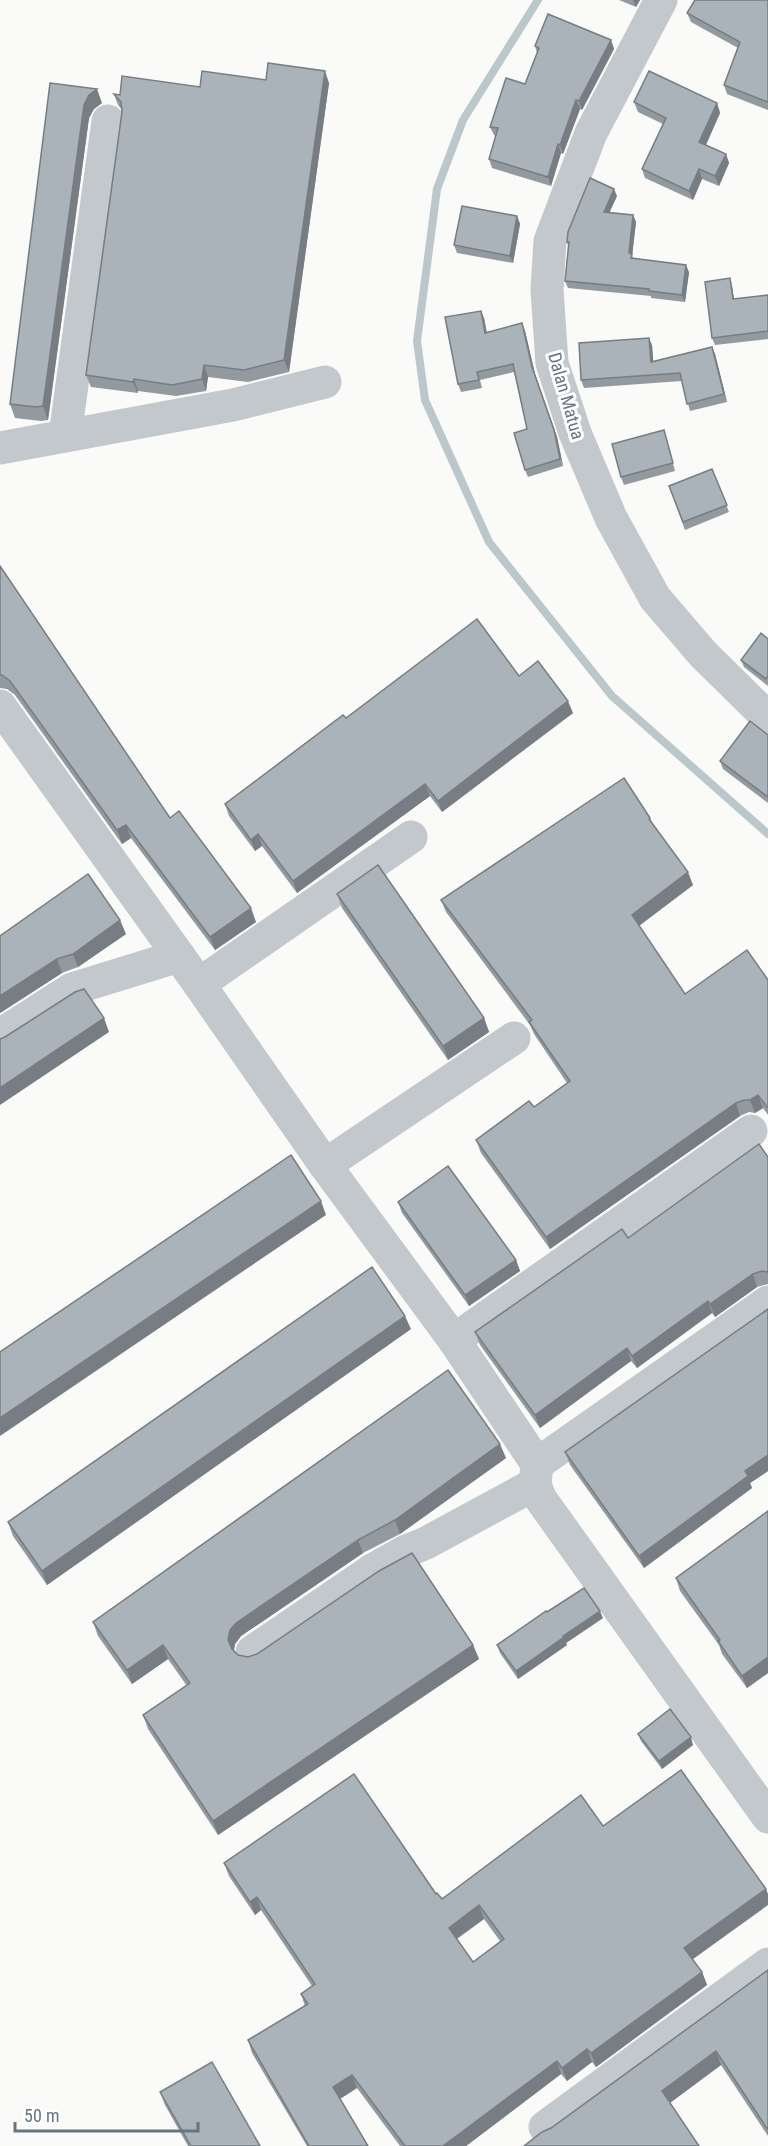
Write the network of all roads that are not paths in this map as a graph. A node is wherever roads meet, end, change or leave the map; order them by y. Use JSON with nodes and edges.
{"nodes":[{"id":1,"x":661,"y":0,"type":"edge"},
{"id":2,"x":108,"y":121,"type":"dead end"},
{"id":3,"x":325,"y":382,"type":"dead end"},
{"id":4,"x":65,"y":436,"type":"junction"},
{"id":5,"x":0,"y":448,"type":"edge"},
{"id":6,"x":0,"y":706,"type":"edge"},
{"id":7,"x":765,"y":710,"type":"edge"},
{"id":8,"x":411,"y":837,"type":"dead end"},
{"id":9,"x":179,"y":956,"type":"junction"},
{"id":10,"x":199,"y":984,"type":"junction"},
{"id":11,"x":0,"y":1035,"type":"edge"},
{"id":12,"x":514,"y":1038,"type":"dead end"},
{"id":13,"x":751,"y":1131,"type":"dead end"},
{"id":14,"x":325,"y":1165,"type":"junction"},
{"id":15,"x":768,"y":1302,"type":"edge"},
{"id":16,"x":454,"y":1340,"type":"junction"},
{"id":17,"x":536,"y":1474,"type":"junction"},
{"id":18,"x":252,"y":1652,"type":"dead end"},
{"id":19,"x":768,"y":1817,"type":"edge"},
{"id":20,"x":768,"y":1965,"type":"edge"},
{"id":21,"x":545,"y":2127,"type":"dead end"}],
"edges":[{"from":1,"to":7,"type":"street","name":"Dalan Matua"},
{"from":2,"to":4,"type":"street"},
{"from":3,"to":4,"type":"street"},
{"from":4,"to":5,"type":"street"},
{"from":6,"to":9,"type":"street"},
{"from":8,"to":10,"type":"street"},
{"from":9,"to":10,"type":"street"},
{"from":9,"to":11,"type":"street"},
{"from":10,"to":14,"type":"street"},
{"from":12,"to":14,"type":"street"},
{"from":13,"to":16,"type":"street"},
{"from":14,"to":16,"type":"street"},
{"from":15,"to":17,"type":"street"},
{"from":16,"to":17,"type":"street"},
{"from":17,"to":18,"type":"street"},
{"from":17,"to":19,"type":"street"},
{"from":20,"to":21,"type":"street"}]}
